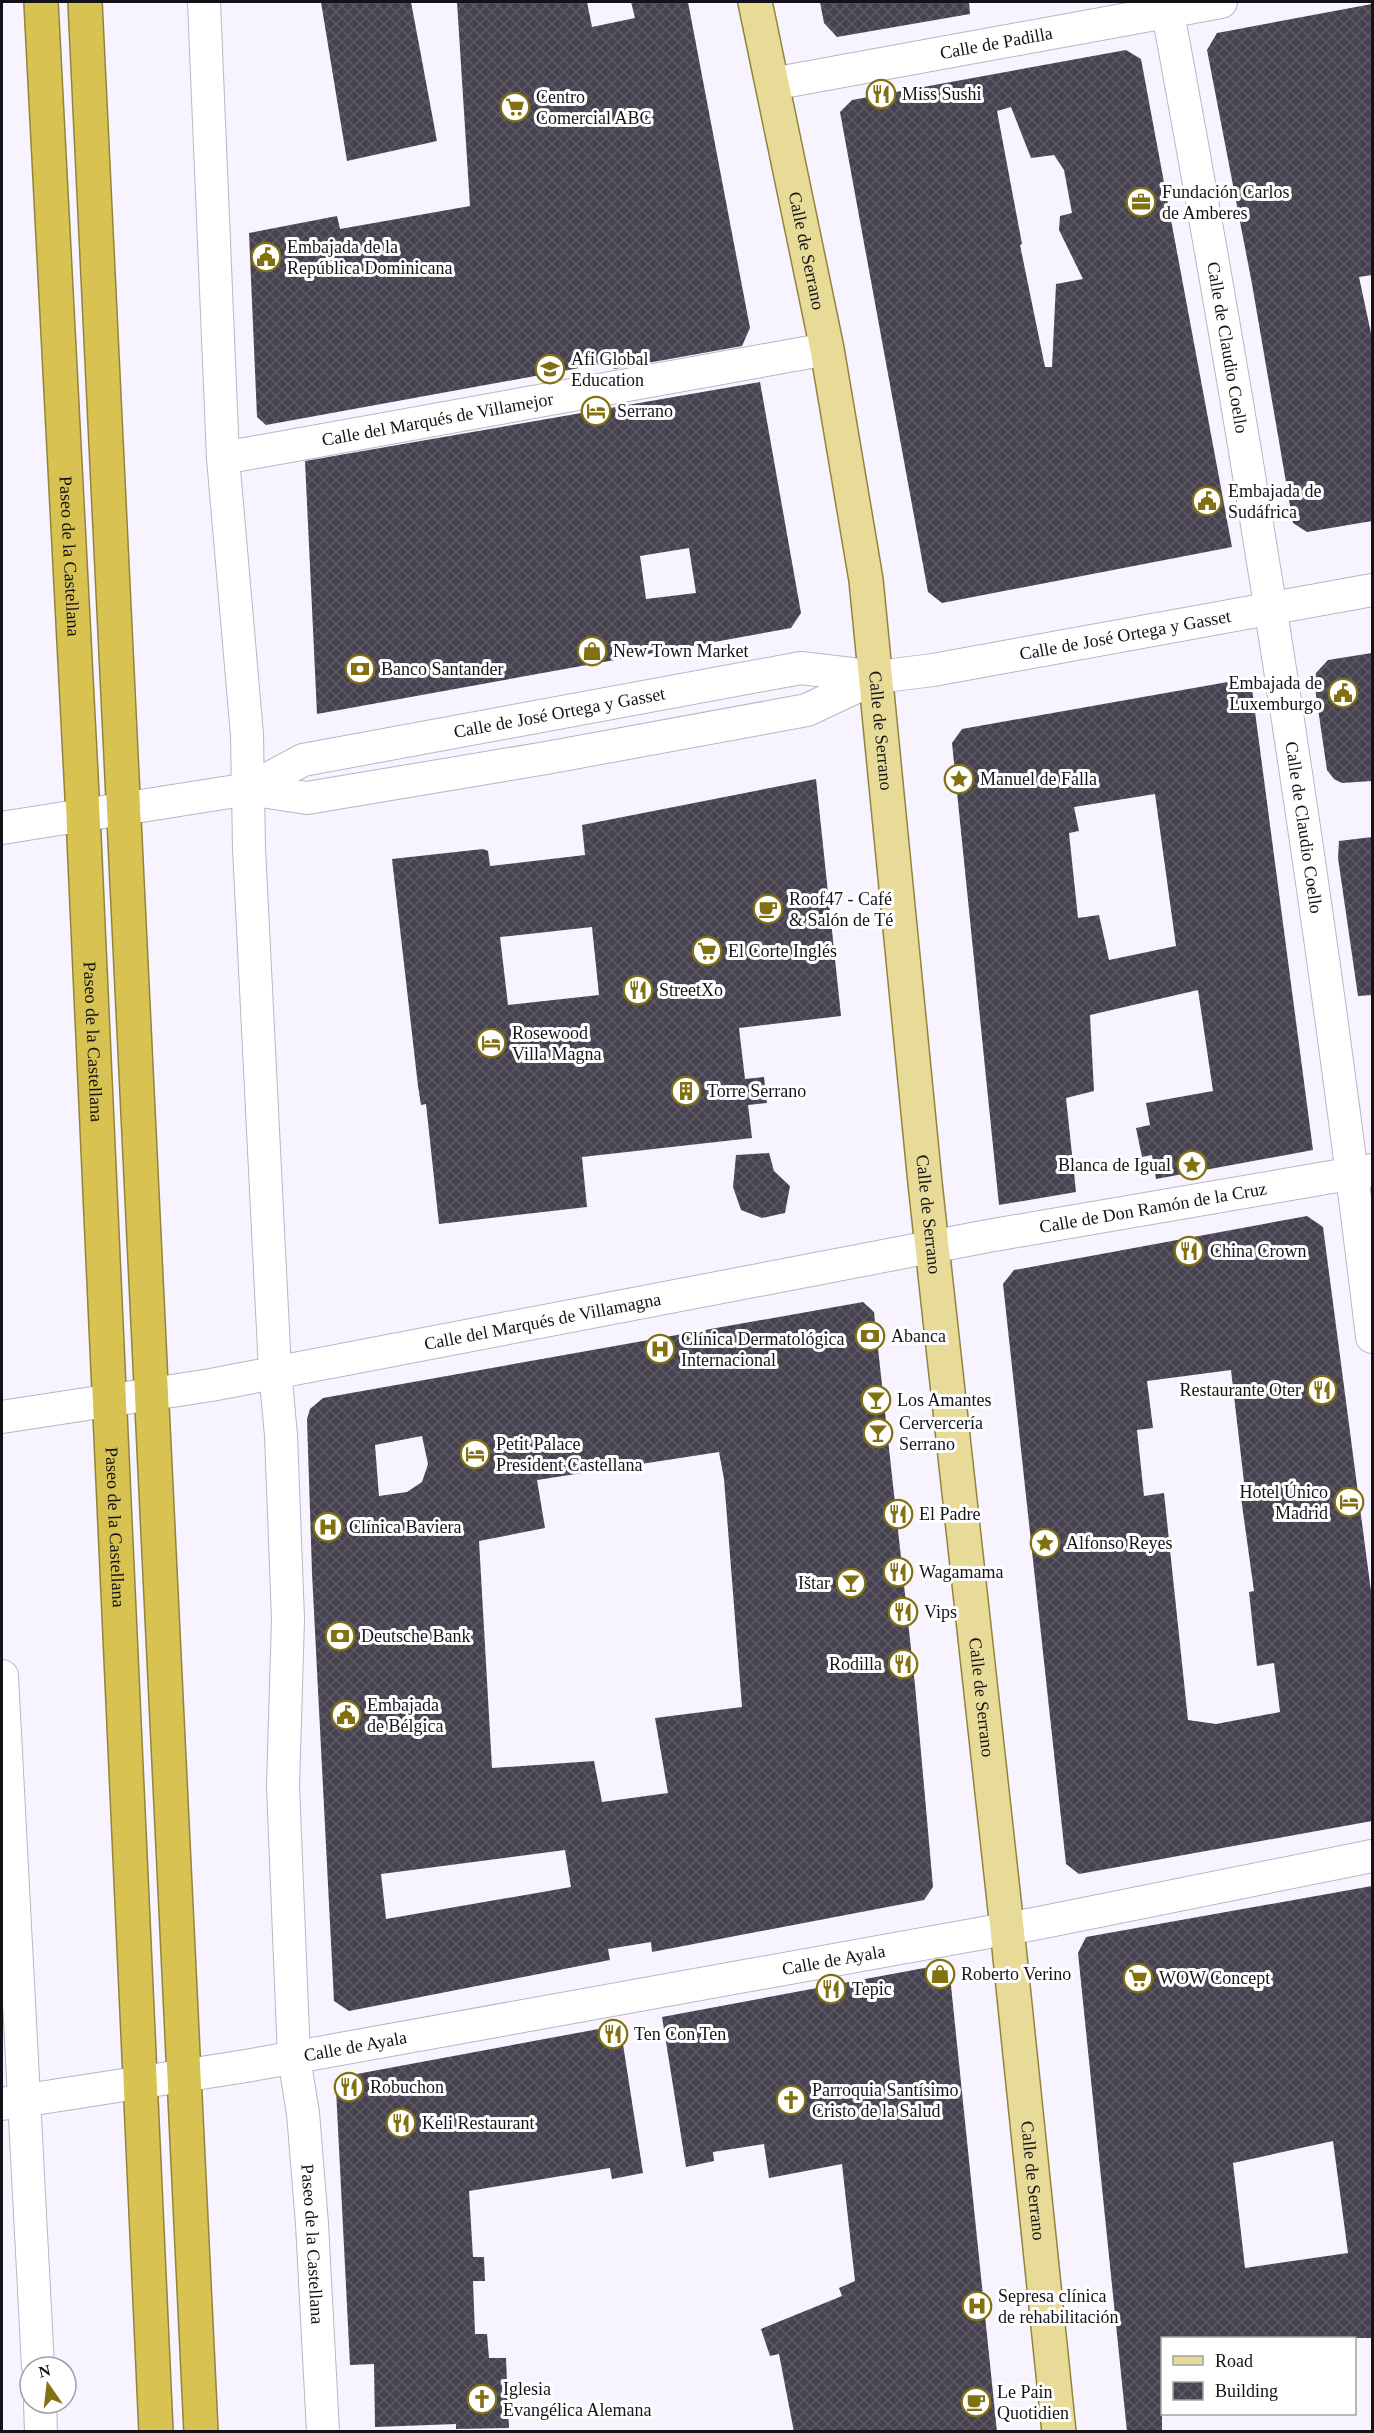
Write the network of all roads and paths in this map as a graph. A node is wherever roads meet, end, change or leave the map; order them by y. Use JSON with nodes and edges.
{"nodes":[{"id":1,"x":41,"y":2,"type":"edge"},
{"id":2,"x":86,"y":2,"type":"edge"},
{"id":3,"x":204,"y":2,"type":"edge"},
{"id":4,"x":755,"y":2,"type":"edge"},
{"id":5,"x":1221,"y":2,"type":"edge"},
{"id":6,"x":1167,"y":6,"type":"edge"},
{"id":7,"x":772,"y":84,"type":"junction"},
{"id":8,"x":826,"y":350,"type":"junction"},
{"id":9,"x":223,"y":458,"type":"junction"},
{"id":10,"x":1372,"y":590,"type":"edge"},
{"id":11,"x":1271,"y":608,"type":"junction"},
{"id":12,"x":877,"y":677,"type":"junction"},
{"id":13,"x":249,"y":789,"type":"junction"},
{"id":14,"x":125,"y":809,"type":"junction"},
{"id":15,"x":83,"y":815,"type":"junction"},
{"id":16,"x":2,"y":828,"type":"edge"},
{"id":17,"x":1362,"y":1172,"type":"edge"},
{"id":18,"x":933,"y":1247,"type":"junction"},
{"id":19,"x":1372,"y":1337,"type":"edge"},
{"id":20,"x":275,"y":1371,"type":"junction"},
{"id":21,"x":152,"y":1394,"type":"junction"},
{"id":22,"x":110,"y":1401,"type":"junction"},
{"id":23,"x":2,"y":1417,"type":"edge"},
{"id":24,"x":2,"y":1676,"type":"edge"},
{"id":25,"x":1372,"y":1856,"type":"edge"},
{"id":26,"x":1008,"y":1928,"type":"junction"},
{"id":27,"x":294,"y":2058,"type":"junction"},
{"id":28,"x":184,"y":2076,"type":"junction"},
{"id":29,"x":141,"y":2083,"type":"junction"},
{"id":30,"x":12,"y":2102,"type":"edge"},
{"id":31,"x":37,"y":2355,"type":"edge"},
{"id":32,"x":40,"y":2415,"type":"edge"},
{"id":33,"x":41,"y":2432,"type":"edge"},
{"id":34,"x":156,"y":2432,"type":"edge"},
{"id":35,"x":201,"y":2432,"type":"edge"},
{"id":36,"x":323,"y":2432,"type":"edge"},
{"id":37,"x":1059,"y":2432,"type":"edge"}],
"edges":[{"from":1,"to":15,"type":"highway","name":"Paseo de la Castellana"},
{"from":2,"to":14,"type":"highway"},
{"from":3,"to":9,"type":"street","name":"Paseo de la Castellana"},
{"from":4,"to":7,"type":"main road","name":"Calle de Serrano"},
{"from":5,"to":6,"type":"street","name":"Calle de Padilla"},
{"from":6,"to":7,"type":"street","name":"Calle de Padilla"},
{"from":6,"to":11,"type":"street","name":"Calle de Claudio Coello"},
{"from":7,"to":8,"type":"main road","name":"Calle de Serrano"},
{"from":8,"to":9,"type":"street","name":"Calle del Marqués de Villamejor"},
{"from":8,"to":12,"type":"main road","name":"Calle de Serrano"},
{"from":9,"to":13,"type":"street","name":"Paseo de la Castellana"},
{"from":10,"to":11,"type":"street","name":"Calle de José Ortega y Gasset"},
{"from":11,"to":12,"type":"street","name":"Calle de José Ortega y Gasset"},
{"from":11,"to":17,"type":"street","name":"Calle de Claudio Coello"},
{"from":12,"to":13,"type":"street","name":"Calle de José Ortega y Gasset"},
{"from":12,"to":13,"type":"street","name":"Calle de José Ortega y Gasset"},
{"from":12,"to":18,"type":"main road","name":"Calle de Serrano"},
{"from":13,"to":14,"type":"street","name":"Calle de José Ortega y Gasset"},
{"from":13,"to":20,"type":"street","name":"Paseo de la Castellana"},
{"from":14,"to":15,"type":"street","name":"Calle de José Ortega y Gasset"},
{"from":14,"to":21,"type":"highway"},
{"from":15,"to":16,"type":"street","name":"Calle de José Ortega y Gasset"},
{"from":15,"to":22,"type":"highway","name":"Paseo de la Castellana"},
{"from":17,"to":18,"type":"street","name":"Calle de Don Ramón de la Cruz"},
{"from":17,"to":19,"type":"street","name":"Calle de Claudio Coello"},
{"from":18,"to":20,"type":"street","name":"Calle del Marqués de Villamagna"},
{"from":18,"to":26,"type":"main road","name":"Calle de Serrano"},
{"from":20,"to":21,"type":"street","name":"Calle del Marqués de Villamagna"},
{"from":20,"to":27,"type":"street","name":"Paseo de la Castellana"},
{"from":21,"to":22,"type":"street","name":"Calle del Marqués de Villamagna"},
{"from":21,"to":28,"type":"highway"},
{"from":22,"to":23,"type":"street","name":"Calle del Marqués de Villamagna"},
{"from":22,"to":29,"type":"highway","name":"Paseo de la Castellana"},
{"from":24,"to":30,"type":"street"},
{"from":25,"to":26,"type":"street","name":"Calle de Ayala"},
{"from":26,"to":27,"type":"street","name":"Calle de Ayala"},
{"from":26,"to":37,"type":"main road","name":"Calle de Serrano"},
{"from":27,"to":28,"type":"street"},
{"from":27,"to":36,"type":"street","name":"Paseo de la Castellana"},
{"from":28,"to":29,"type":"street"},
{"from":28,"to":35,"type":"highway"},
{"from":29,"to":30,"type":"street"},
{"from":29,"to":34,"type":"highway","name":"Paseo de la Castellana"},
{"from":30,"to":31,"type":"street"},
{"from":32,"to":33,"type":"street"}]}
